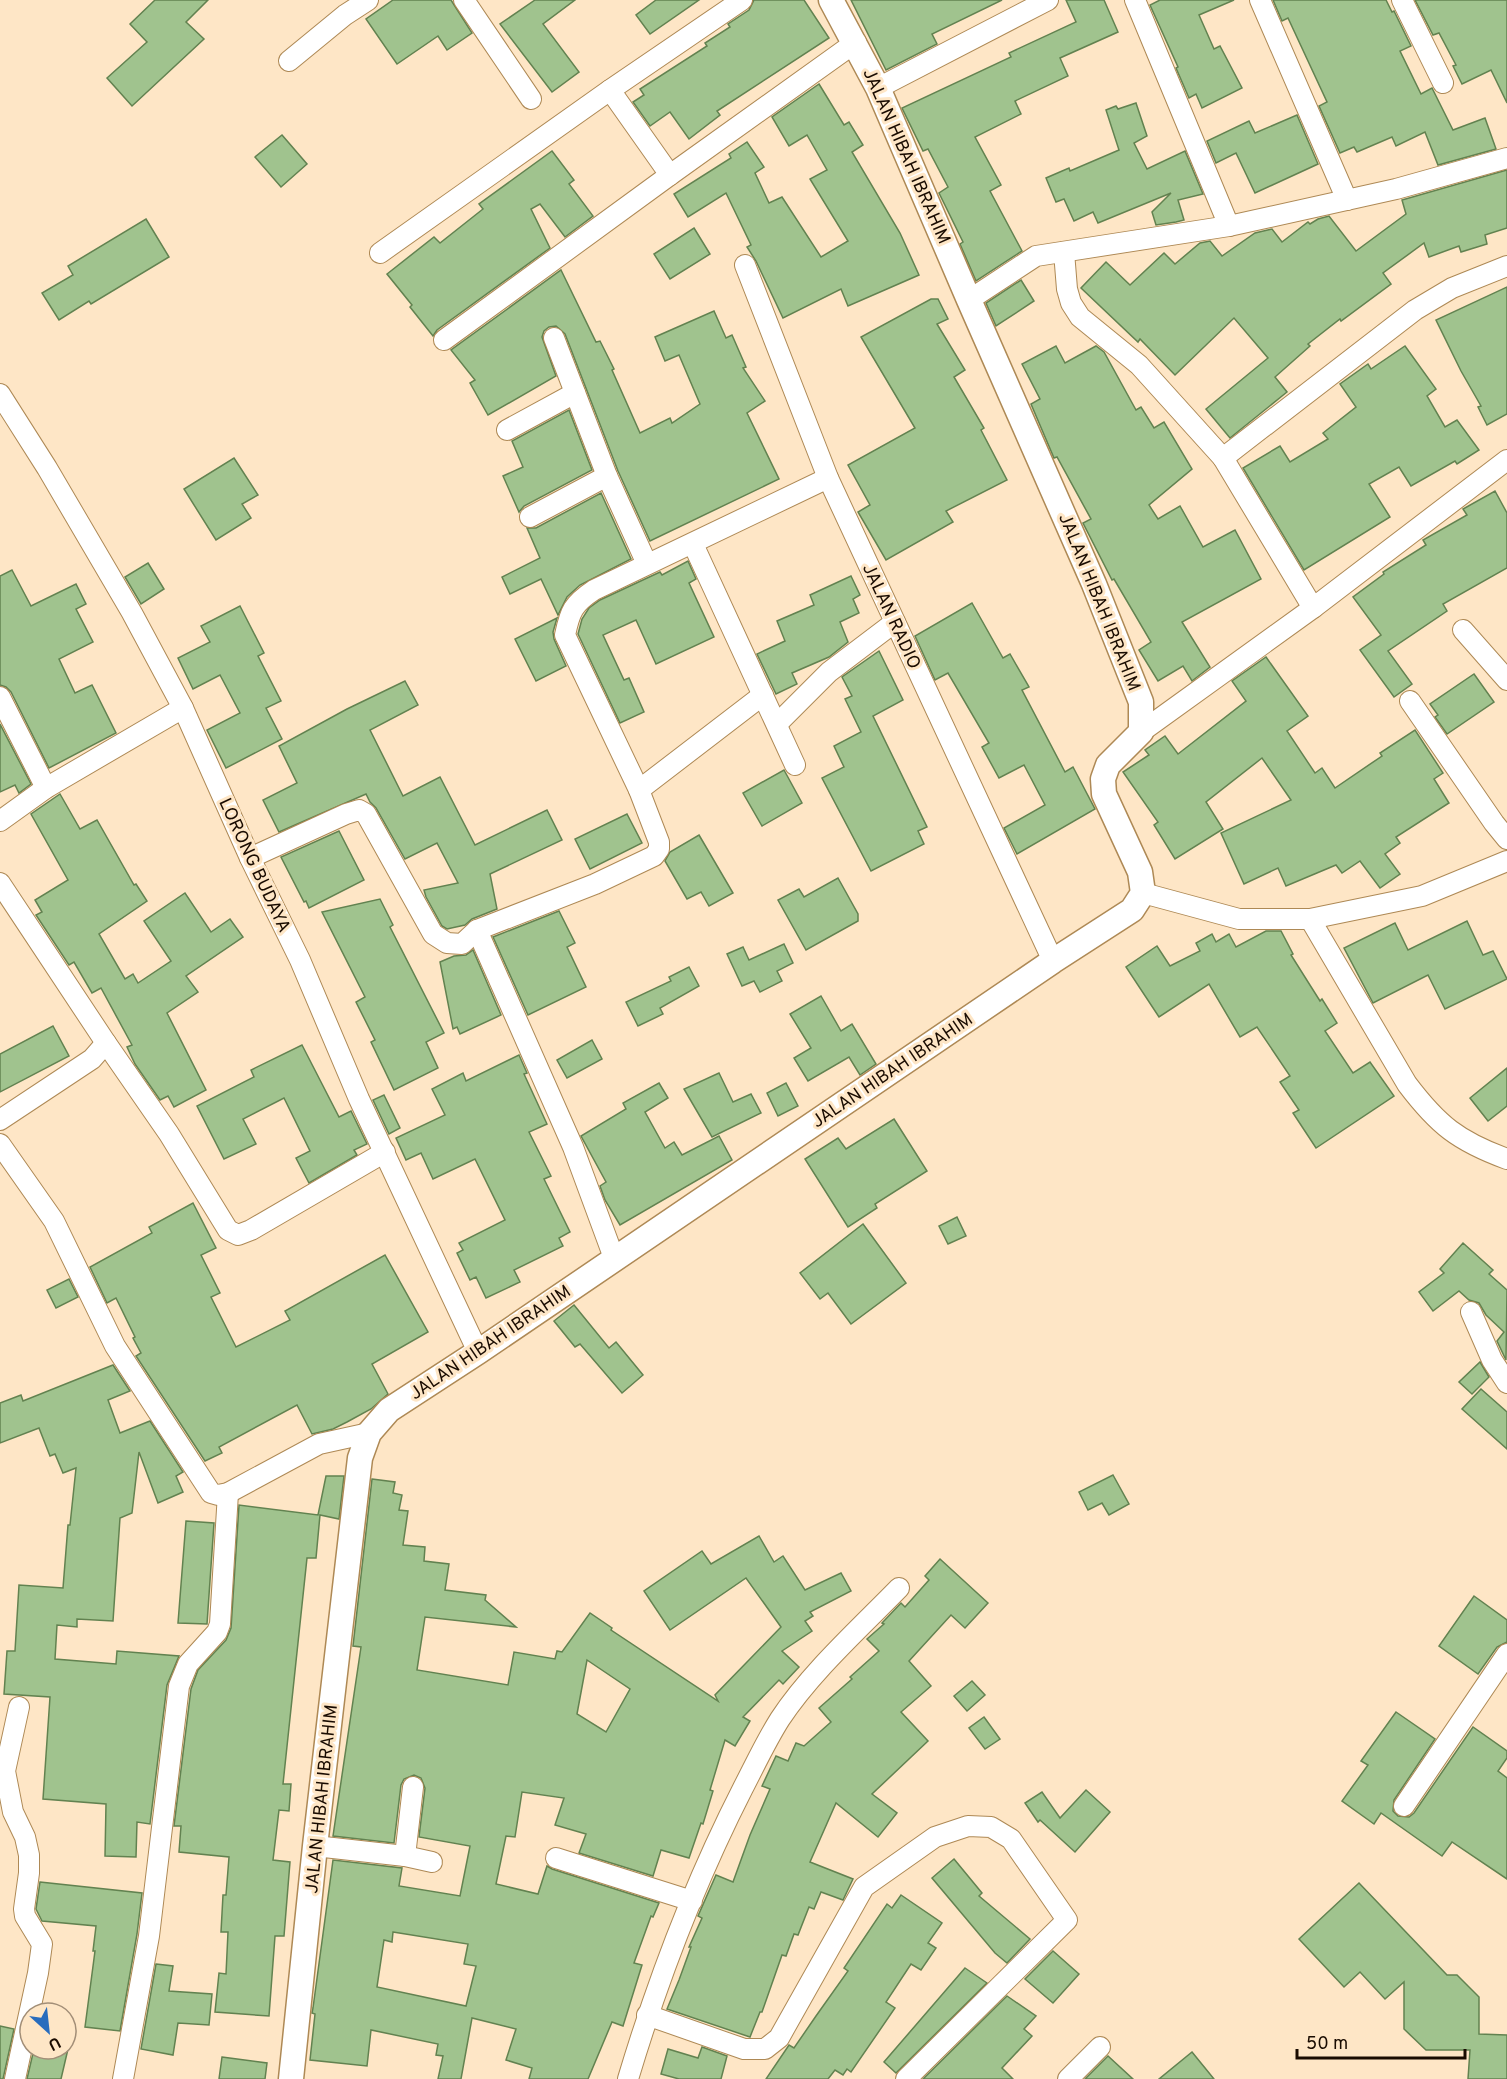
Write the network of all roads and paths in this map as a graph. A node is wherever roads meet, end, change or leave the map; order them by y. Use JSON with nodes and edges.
{"nodes":[{"id":1,"x":368,"y":0,"type":"edge"},
{"id":2,"x":464,"y":0,"type":"edge"},
{"id":3,"x":742,"y":0,"type":"edge"},
{"id":4,"x":831,"y":0,"type":"edge"},
{"id":5,"x":1048,"y":0,"type":"edge"},
{"id":6,"x":1135,"y":0,"type":"edge"},
{"id":7,"x":1260,"y":0,"type":"edge"},
{"id":8,"x":1402,"y":0,"type":"edge"},
{"id":9,"x":856,"y":42,"type":"junction"},
{"id":10,"x":289,"y":61,"type":"dead end"},
{"id":11,"x":1443,"y":83,"type":"dead end"},
{"id":12,"x":878,"y":88,"type":"junction"},
{"id":13,"x":610,"y":90,"type":"junction"},
{"id":14,"x":531,"y":99,"type":"dead end"},
{"id":15,"x":1507,"y":159,"type":"edge"},
{"id":16,"x":670,"y":175,"type":"junction"},
{"id":17,"x":1347,"y":200,"type":"junction"},
{"id":18,"x":1229,"y":226,"type":"junction"},
{"id":19,"x":1064,"y":252,"type":"junction"},
{"id":20,"x":380,"y":254,"type":"dead end"},
{"id":21,"x":745,"y":265,"type":"dead end"},
{"id":22,"x":1507,"y":266,"type":"edge"},
{"id":23,"x":969,"y":300,"type":"junction"},
{"id":24,"x":554,"y":338,"type":"dead end"},
{"id":25,"x":444,"y":340,"type":"dead end"},
{"id":26,"x":575,"y":393,"type":"junction"},
{"id":27,"x":0,"y":394,"type":"edge"},
{"id":28,"x":507,"y":430,"type":"dead end"},
{"id":29,"x":1223,"y":458,"type":"junction"},
{"id":30,"x":1507,"y":460,"type":"edge"},
{"id":31,"x":607,"y":476,"type":"junction"},
{"id":32,"x":828,"y":478,"type":"junction"},
{"id":33,"x":530,"y":517,"type":"dead end"},
{"id":34,"x":693,"y":544,"type":"junction"},
{"id":35,"x":647,"y":564,"type":"junction"},
{"id":36,"x":1313,"y":608,"type":"junction"},
{"id":37,"x":895,"y":622,"type":"junction"},
{"id":38,"x":1463,"y":630,"type":"dead end"},
{"id":39,"x":1507,"y":680,"type":"edge"},
{"id":40,"x":763,"y":694,"type":"junction"},
{"id":41,"x":0,"y":697,"type":"edge"},
{"id":42,"x":1410,"y":701,"type":"dead end"},
{"id":43,"x":183,"y":708,"type":"junction"},
{"id":44,"x":777,"y":724,"type":"junction"},
{"id":45,"x":1141,"y":732,"type":"junction"},
{"id":46,"x":795,"y":765,"type":"dead end"},
{"id":47,"x":46,"y":788,"type":"junction"},
{"id":48,"x":639,"y":790,"type":"junction"},
{"id":49,"x":0,"y":821,"type":"edge"},
{"id":50,"x":1507,"y":839,"type":"edge"},
{"id":51,"x":250,"y":858,"type":"junction"},
{"id":52,"x":1507,"y":861,"type":"edge"},
{"id":53,"x":0,"y":883,"type":"edge"},
{"id":54,"x":1143,"y":893,"type":"junction"},
{"id":55,"x":1310,"y":919,"type":"junction"},
{"id":56,"x":477,"y":930,"type":"junction"},
{"id":57,"x":1053,"y":961,"type":"junction"},
{"id":58,"x":106,"y":1043,"type":"junction"},
{"id":59,"x":0,"y":1120,"type":"edge"},
{"id":60,"x":0,"y":1144,"type":"edge"},
{"id":61,"x":385,"y":1152,"type":"junction"},
{"id":62,"x":1507,"y":1159,"type":"edge"},
{"id":63,"x":614,"y":1258,"type":"junction"},
{"id":64,"x":1471,"y":1312,"type":"dead end"},
{"id":65,"x":478,"y":1352,"type":"junction"},
{"id":66,"x":1507,"y":1383,"type":"edge"},
{"id":67,"x":369,"y":1433,"type":"junction"},
{"id":68,"x":228,"y":1493,"type":"junction"},
{"id":69,"x":899,"y":1588,"type":"dead end"},
{"id":70,"x":1507,"y":1654,"type":"edge"},
{"id":71,"x":19,"y":1707,"type":"dead end"},
{"id":72,"x":413,"y":1787,"type":"dead end"},
{"id":73,"x":1404,"y":1806,"type":"dead end"},
{"id":74,"x":315,"y":1846,"type":"junction"},
{"id":75,"x":405,"y":1856,"type":"junction"},
{"id":76,"x":556,"y":1858,"type":"dead end"},
{"id":77,"x":432,"y":1862,"type":"dead end"},
{"id":78,"x":692,"y":1901,"type":"junction"},
{"id":79,"x":647,"y":2015,"type":"junction"},
{"id":80,"x":1100,"y":2047,"type":"dead end"},
{"id":81,"x":15,"y":2079,"type":"edge"},
{"id":82,"x":123,"y":2079,"type":"edge"},
{"id":83,"x":291,"y":2079,"type":"edge"},
{"id":84,"x":628,"y":2079,"type":"edge"},
{"id":85,"x":906,"y":2079,"type":"edge"},
{"id":86,"x":1068,"y":2079,"type":"edge"}],
"edges":[{"from":1,"to":10,"type":"street"},
{"from":2,"to":14,"type":"street"},
{"from":3,"to":13,"type":"street"},
{"from":4,"to":9,"type":"street","name":"JALAN HIBAH IBRAHIM"},
{"from":5,"to":12,"type":"street"},
{"from":6,"to":18,"type":"street"},
{"from":7,"to":17,"type":"street"},
{"from":8,"to":11,"type":"street"},
{"from":9,"to":12,"type":"street","name":"JALAN HIBAH IBRAHIM"},
{"from":9,"to":16,"type":"street"},
{"from":12,"to":23,"type":"street","name":"JALAN HIBAH IBRAHIM"},
{"from":13,"to":16,"type":"street"},
{"from":13,"to":20,"type":"street"},
{"from":15,"to":17,"type":"street"},
{"from":16,"to":25,"type":"street"},
{"from":17,"to":18,"type":"street"},
{"from":18,"to":19,"type":"street"},
{"from":19,"to":23,"type":"street"},
{"from":19,"to":29,"type":"street"},
{"from":21,"to":32,"type":"street","name":"JALAN RADIO"},
{"from":22,"to":29,"type":"street"},
{"from":23,"to":45,"type":"street","name":"JALAN HIBAH IBRAHIM"},
{"from":24,"to":26,"type":"street"},
{"from":26,"to":28,"type":"street"},
{"from":26,"to":31,"type":"street"},
{"from":27,"to":43,"type":"street","name":"LORONG BUDAYA"},
{"from":29,"to":36,"type":"street"},
{"from":30,"to":36,"type":"street"},
{"from":31,"to":33,"type":"street"},
{"from":31,"to":35,"type":"street"},
{"from":32,"to":34,"type":"street"},
{"from":32,"to":37,"type":"street","name":"JALAN RADIO"},
{"from":34,"to":35,"type":"street"},
{"from":34,"to":40,"type":"street"},
{"from":35,"to":48,"type":"street"},
{"from":36,"to":45,"type":"street"},
{"from":37,"to":44,"type":"street"},
{"from":37,"to":57,"type":"street","name":"JALAN RADIO"},
{"from":38,"to":39,"type":"street"},
{"from":40,"to":44,"type":"street"},
{"from":40,"to":48,"type":"street"},
{"from":41,"to":47,"type":"street"},
{"from":42,"to":50,"type":"street"},
{"from":43,"to":47,"type":"street"},
{"from":43,"to":51,"type":"street","name":"LORONG BUDAYA"},
{"from":44,"to":46,"type":"street"},
{"from":45,"to":54,"type":"street"},
{"from":47,"to":49,"type":"street"},
{"from":48,"to":56,"type":"street"},
{"from":51,"to":56,"type":"street"},
{"from":51,"to":61,"type":"street","name":"LORONG BUDAYA"},
{"from":52,"to":55,"type":"street"},
{"from":53,"to":58,"type":"street"},
{"from":54,"to":55,"type":"street"},
{"from":54,"to":57,"type":"street","name":"JALAN HIBAH IBRAHIM"},
{"from":55,"to":62,"type":"street"},
{"from":56,"to":63,"type":"street"},
{"from":57,"to":63,"type":"street","name":"JALAN HIBAH IBRAHIM"},
{"from":58,"to":59,"type":"street"},
{"from":58,"to":61,"type":"street"},
{"from":60,"to":68,"type":"street"},
{"from":61,"to":65,"type":"street","name":"LORONG BUDAYA"},
{"from":63,"to":65,"type":"street","name":"JALAN HIBAH IBRAHIM"},
{"from":64,"to":66,"type":"street"},
{"from":65,"to":67,"type":"street","name":"JALAN HIBAH IBRAHIM"},
{"from":67,"to":68,"type":"street"},
{"from":67,"to":74,"type":"street","name":"JALAN HIBAH IBRAHIM"},
{"from":68,"to":82,"type":"street"},
{"from":69,"to":78,"type":"street"},
{"from":70,"to":73,"type":"street"},
{"from":71,"to":81,"type":"street"},
{"from":72,"to":75,"type":"street"},
{"from":74,"to":75,"type":"street"},
{"from":74,"to":83,"type":"street","name":"JALAN HIBAH IBRAHIM"},
{"from":75,"to":77,"type":"street"},
{"from":76,"to":78,"type":"street"},
{"from":78,"to":79,"type":"street"},
{"from":79,"to":84,"type":"street"},
{"from":79,"to":85,"type":"street"},
{"from":80,"to":86,"type":"street"}]}
